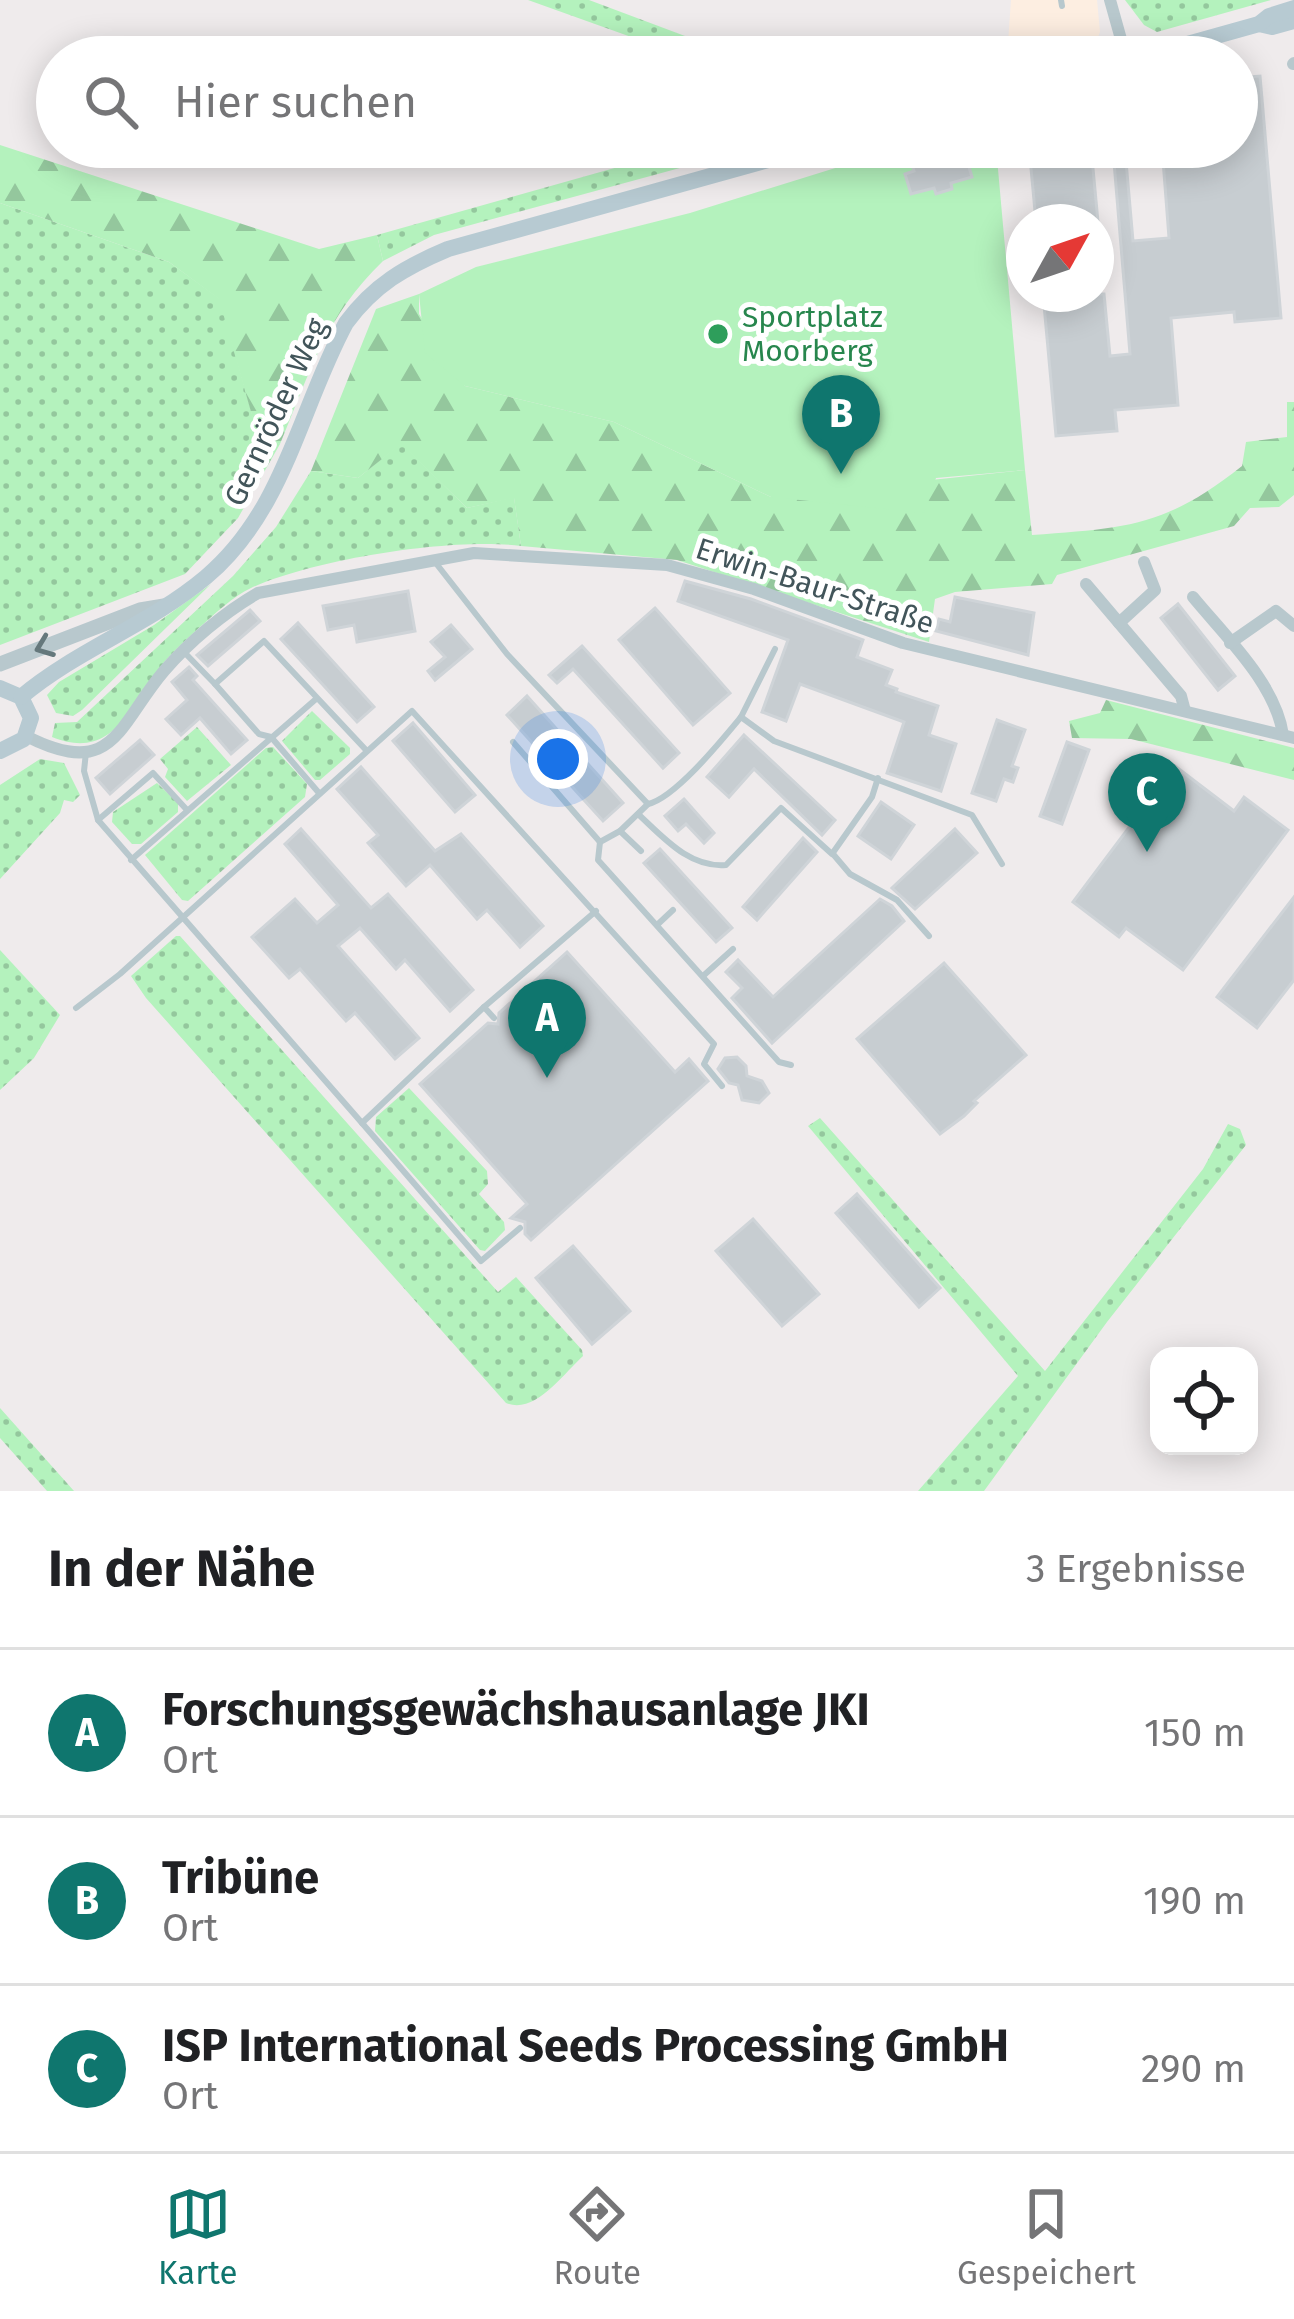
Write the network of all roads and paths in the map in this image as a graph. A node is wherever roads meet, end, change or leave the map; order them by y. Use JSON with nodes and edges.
{"nodes":[{"id":1,"x":1110,"y":0,"type":"edge"},
{"id":2,"x":1294,"y":8,"type":"edge"},
{"id":3,"x":1294,"y":21,"type":"edge"},
{"id":4,"x":1259,"y":24,"type":"junction"},
{"id":5,"x":1120,"y":36,"type":"edge"},
{"id":6,"x":1216,"y":36,"type":"edge"},
{"id":7,"x":739,"y":168,"type":"edge"},
{"id":8,"x":433,"y":558,"type":"junction"},
{"id":9,"x":1144,"y":562,"type":"dead end"},
{"id":10,"x":1086,"y":584,"type":"dead end"},
{"id":11,"x":1193,"y":597,"type":"dead end"},
{"id":12,"x":167,"y":605,"type":"junction"},
{"id":13,"x":1119,"y":623,"type":"junction"},
{"id":14,"x":1294,"y":626,"type":"edge"},
{"id":15,"x":1230,"y":643,"type":"junction"},
{"id":16,"x":775,"y":649,"type":"dead end"},
{"id":17,"x":184,"y":652,"type":"junction"},
{"id":18,"x":0,"y":664,"type":"edge"},
{"id":19,"x":214,"y":684,"type":"junction"},
{"id":20,"x":0,"y":688,"type":"edge"},
{"id":21,"x":21,"y":698,"type":"junction"},
{"id":22,"x":316,"y":699,"type":"junction"},
{"id":23,"x":1185,"y":710,"type":"junction"},
{"id":24,"x":741,"y":717,"type":"junction"},
{"id":25,"x":26,"y":736,"type":"junction"},
{"id":26,"x":271,"y":737,"type":"junction"},
{"id":27,"x":1288,"y":737,"type":"edge"},
{"id":28,"x":513,"y":742,"type":"dead end"},
{"id":29,"x":366,"y":750,"type":"junction"},
{"id":30,"x":0,"y":751,"type":"edge"},
{"id":31,"x":86,"y":752,"type":"junction"},
{"id":32,"x":878,"y":778,"type":"junction"},
{"id":33,"x":320,"y":793,"type":"junction"},
{"id":34,"x":648,"y":804,"type":"junction"},
{"id":35,"x":187,"y":810,"type":"junction"},
{"id":36,"x":638,"y":814,"type":"junction"},
{"id":37,"x":98,"y":820,"type":"junction"},
{"id":38,"x":620,"y":831,"type":"junction"},
{"id":39,"x":600,"y":842,"type":"junction"},
{"id":40,"x":641,"y":851,"type":"dead end"},
{"id":41,"x":832,"y":854,"type":"junction"},
{"id":42,"x":131,"y":860,"type":"junction"},
{"id":43,"x":1002,"y":864,"type":"dead end"},
{"id":44,"x":673,"y":910,"type":"dead end"},
{"id":45,"x":596,"y":911,"type":"junction"},
{"id":46,"x":182,"y":918,"type":"junction"},
{"id":47,"x":657,"y":925,"type":"junction"},
{"id":48,"x":929,"y":936,"type":"dead end"},
{"id":49,"x":734,"y":949,"type":"dead end"},
{"id":50,"x":703,"y":976,"type":"junction"},
{"id":51,"x":484,"y":1006,"type":"junction"},
{"id":52,"x":76,"y":1008,"type":"dead end"},
{"id":53,"x":494,"y":1018,"type":"dead end"},
{"id":54,"x":791,"y":1065,"type":"dead end"},
{"id":55,"x":722,"y":1086,"type":"dead end"},
{"id":56,"x":362,"y":1123,"type":"junction"},
{"id":57,"x":520,"y":1228,"type":"dead end"}],
"edges":[{"from":1,"to":5,"type":"street"},
{"from":2,"to":4,"type":"main road"},
{"from":3,"to":4,"type":"main road"},
{"from":4,"to":6,"type":"main road"},
{"from":7,"to":12,"type":"main road","name":"Gernröder Weg"},
{"from":8,"to":17,"type":"street","name":"Erwin-Baur-Straße"},
{"from":8,"to":23,"type":"street","name":"Erwin-Baur-Straße"},
{"from":8,"to":34,"type":"lane"},
{"from":9,"to":13,"type":"street"},
{"from":10,"to":13,"type":"street"},
{"from":11,"to":15,"type":"street"},
{"from":12,"to":18,"type":"street","one_way":true},
{"from":12,"to":21,"type":"main road","name":"Gernröder Weg"},
{"from":13,"to":23,"type":"street"},
{"from":14,"to":15,"type":"street"},
{"from":15,"to":27,"type":"street"},
{"from":16,"to":24,"type":"lane"},
{"from":17,"to":19,"type":"lane"},
{"from":17,"to":31,"type":"street","name":"Erwin-Baur-Straße"},
{"from":19,"to":22,"type":"lane"},
{"from":19,"to":26,"type":"lane"},
{"from":20,"to":21,"type":"main road"},
{"from":21,"to":25,"type":"main road"},
{"from":22,"to":26,"type":"lane"},
{"from":22,"to":29,"type":"lane"},
{"from":23,"to":27,"type":"street","name":"Erwin-Baur-Straße"},
{"from":24,"to":32,"type":"lane"},
{"from":24,"to":34,"type":"lane"},
{"from":25,"to":30,"type":"main road"},
{"from":25,"to":31,"type":"street"},
{"from":26,"to":33,"type":"lane"},
{"from":26,"to":35,"type":"lane"},
{"from":28,"to":39,"type":"lane"},
{"from":29,"to":33,"type":"lane"},
{"from":29,"to":45,"type":"lane"},
{"from":31,"to":37,"type":"lane"},
{"from":32,"to":41,"type":"lane"},
{"from":32,"to":43,"type":"lane"},
{"from":33,"to":46,"type":"lane"},
{"from":34,"to":36,"type":"lane"},
{"from":35,"to":37,"type":"lane"},
{"from":35,"to":42,"type":"lane"},
{"from":36,"to":38,"type":"lane"},
{"from":36,"to":41,"type":"lane"},
{"from":37,"to":42,"type":"lane"},
{"from":38,"to":39,"type":"lane"},
{"from":38,"to":40,"type":"lane"},
{"from":39,"to":47,"type":"lane"},
{"from":41,"to":48,"type":"lane"},
{"from":42,"to":46,"type":"lane"},
{"from":44,"to":47,"type":"lane"},
{"from":45,"to":51,"type":"lane"},
{"from":45,"to":55,"type":"lane"},
{"from":46,"to":52,"type":"lane"},
{"from":46,"to":56,"type":"lane"},
{"from":47,"to":50,"type":"lane"},
{"from":49,"to":50,"type":"lane"},
{"from":50,"to":54,"type":"lane"},
{"from":51,"to":53,"type":"lane"},
{"from":51,"to":56,"type":"lane"},
{"from":56,"to":57,"type":"lane"}]}
